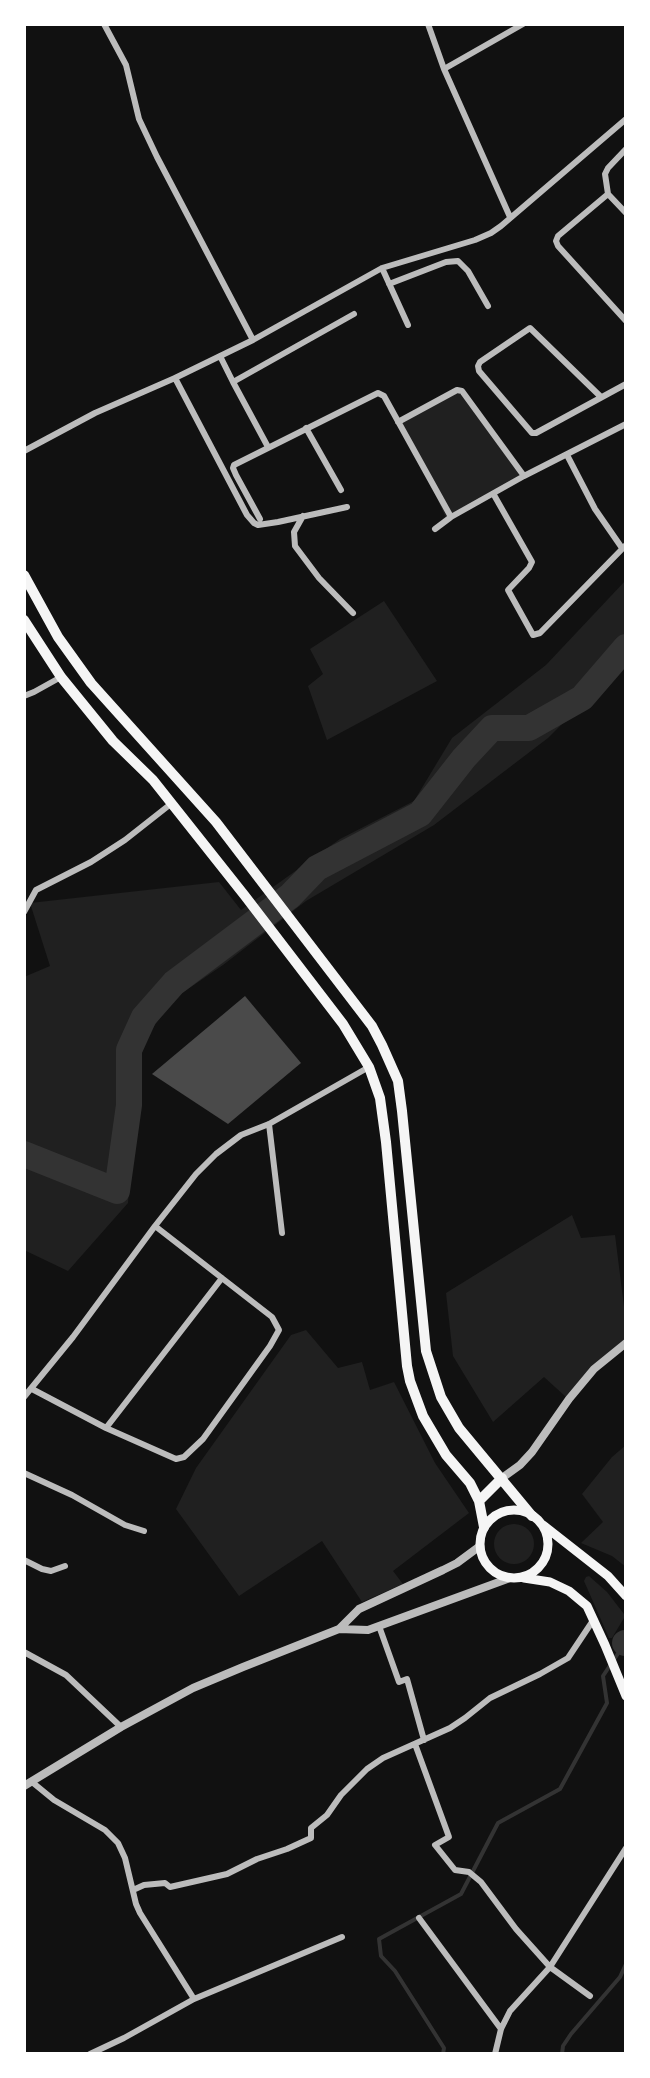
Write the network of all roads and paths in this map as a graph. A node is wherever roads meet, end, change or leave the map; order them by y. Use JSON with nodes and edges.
{"nodes":[{"id":1,"x":104,"y":24,"type":"edge"},
{"id":2,"x":428,"y":24,"type":"edge"},
{"id":3,"x":523,"y":24,"type":"edge"},
{"id":4,"x":444,"y":69,"type":"junction"},
{"id":5,"x":626,"y":119,"type":"edge"},
{"id":6,"x":626,"y":149,"type":"edge"},
{"id":7,"x":608,"y":194,"type":"junction"},
{"id":8,"x":626,"y":213,"type":"edge"},
{"id":9,"x":510,"y":217,"type":"junction"},
{"id":10,"x":382,"y":268,"type":"junction"},
{"id":11,"x":389,"y":284,"type":"junction"},
{"id":12,"x":488,"y":306,"type":"dead end"},
{"id":13,"x":354,"y":314,"type":"dead end"},
{"id":14,"x":626,"y":321,"type":"edge"},
{"id":15,"x":408,"y":325,"type":"dead end"},
{"id":16,"x":253,"y":340,"type":"junction"},
{"id":17,"x":220,"y":356,"type":"junction"},
{"id":18,"x":175,"y":378,"type":"junction"},
{"id":19,"x":233,"y":382,"type":"junction"},
{"id":20,"x":626,"y":384,"type":"edge"},
{"id":21,"x":601,"y":397,"type":"junction"},
{"id":22,"x":398,"y":422,"type":"junction"},
{"id":23,"x":623,"y":425,"type":"edge"},
{"id":24,"x":306,"y":428,"type":"junction"},
{"id":25,"x":626,"y":435,"type":"edge"},
{"id":26,"x":268,"y":447,"type":"junction"},
{"id":27,"x":24,"y":451,"type":"edge"},
{"id":28,"x":567,"y":455,"type":"junction"},
{"id":29,"x":524,"y":476,"type":"junction"},
{"id":30,"x":341,"y":490,"type":"dead end"},
{"id":31,"x":494,"y":495,"type":"junction"},
{"id":32,"x":347,"y":507,"type":"dead end"},
{"id":33,"x":303,"y":516,"type":"junction"},
{"id":34,"x":451,"y":517,"type":"junction"},
{"id":35,"x":260,"y":519,"type":"dead end"},
{"id":36,"x":435,"y":529,"type":"dead end"},
{"id":37,"x":624,"y":546,"type":"edge"},
{"id":38,"x":24,"y":575,"type":"edge"},
{"id":39,"x":353,"y":613,"type":"dead end"},
{"id":40,"x":24,"y":620,"type":"edge"},
{"id":41,"x":61,"y":677,"type":"junction"},
{"id":42,"x":24,"y":696,"type":"edge"},
{"id":43,"x":172,"y":803,"type":"junction"},
{"id":44,"x":24,"y":912,"type":"edge"},
{"id":45,"x":369,"y":1067,"type":"junction"},
{"id":46,"x":269,"y":1124,"type":"junction"},
{"id":47,"x":155,"y":1226,"type":"junction"},
{"id":48,"x":282,"y":1233,"type":"dead end"},
{"id":49,"x":222,"y":1278,"type":"junction"},
{"id":50,"x":626,"y":1343,"type":"edge"},
{"id":51,"x":32,"y":1389,"type":"junction"},
{"id":52,"x":24,"y":1397,"type":"edge"},
{"id":53,"x":106,"y":1428,"type":"junction"},
{"id":54,"x":24,"y":1473,"type":"edge"},
{"id":55,"x":502,"y":1478,"type":"junction"},
{"id":56,"x":479,"y":1501,"type":"junction"},
{"id":57,"x":536,"y":1519,"type":"junction"},
{"id":58,"x":484,"y":1527,"type":"junction"},
{"id":59,"x":144,"y":1531,"type":"dead end"},
{"id":60,"x":480,"y":1546,"type":"junction"},
{"id":61,"x":24,"y":1560,"type":"edge"},
{"id":62,"x":65,"y":1566,"type":"dead end"},
{"id":63,"x":514,"y":1578,"type":"junction"},
{"id":64,"x":626,"y":1596,"type":"edge"},
{"id":65,"x":594,"y":1619,"type":"junction"},
{"id":66,"x":379,"y":1626,"type":"junction"},
{"id":67,"x":339,"y":1629,"type":"junction"},
{"id":68,"x":24,"y":1652,"type":"edge"},
{"id":69,"x":626,"y":1695,"type":"edge"},
{"id":70,"x":121,"y":1727,"type":"junction"},
{"id":71,"x":424,"y":1740,"type":"junction"},
{"id":72,"x":415,"y":1744,"type":"junction"},
{"id":73,"x":28,"y":1784,"type":"edge"},
{"id":74,"x":626,"y":1848,"type":"edge"},
{"id":75,"x":133,"y":1890,"type":"junction"},
{"id":76,"x":419,"y":1918,"type":"dead end"},
{"id":77,"x":342,"y":1937,"type":"dead end"},
{"id":78,"x":550,"y":1967,"type":"junction"},
{"id":79,"x":590,"y":1996,"type":"dead end"},
{"id":80,"x":194,"y":1999,"type":"junction"},
{"id":81,"x":501,"y":2029,"type":"junction"},
{"id":82,"x":90,"y":2054,"type":"edge"},
{"id":83,"x":495,"y":2054,"type":"edge"}],
"edges":[{"from":1,"to":16,"type":"street"},
{"from":2,"to":4,"type":"street"},
{"from":3,"to":4,"type":"street"},
{"from":4,"to":9,"type":"street"},
{"from":5,"to":9,"type":"street"},
{"from":6,"to":7,"type":"street"},
{"from":7,"to":8,"type":"street"},
{"from":7,"to":14,"type":"street"},
{"from":9,"to":10,"type":"street"},
{"from":10,"to":11,"type":"street"},
{"from":10,"to":16,"type":"street"},
{"from":11,"to":12,"type":"street"},
{"from":11,"to":15,"type":"street"},
{"from":13,"to":19,"type":"street"},
{"from":16,"to":17,"type":"street"},
{"from":17,"to":18,"type":"street"},
{"from":17,"to":19,"type":"street"},
{"from":18,"to":27,"type":"street"},
{"from":18,"to":33,"type":"street"},
{"from":19,"to":26,"type":"street"},
{"from":20,"to":21,"type":"street"},
{"from":21,"to":21,"type":"street"},
{"from":22,"to":24,"type":"street"},
{"from":22,"to":29,"type":"street"},
{"from":22,"to":34,"type":"street"},
{"from":23,"to":25,"type":"street"},
{"from":23,"to":28,"type":"street"},
{"from":24,"to":26,"type":"street"},
{"from":24,"to":30,"type":"street"},
{"from":26,"to":35,"type":"street"},
{"from":28,"to":29,"type":"street"},
{"from":28,"to":37,"type":"street"},
{"from":29,"to":31,"type":"street"},
{"from":31,"to":34,"type":"street"},
{"from":31,"to":37,"type":"street"},
{"from":32,"to":33,"type":"street"},
{"from":33,"to":39,"type":"street"},
{"from":34,"to":36,"type":"street"},
{"from":38,"to":55,"type":"main road"},
{"from":40,"to":41,"type":"main road"},
{"from":41,"to":42,"type":"street"},
{"from":41,"to":43,"type":"main road"},
{"from":43,"to":44,"type":"street"},
{"from":43,"to":45,"type":"main road"},
{"from":45,"to":46,"type":"street"},
{"from":45,"to":56,"type":"main road"},
{"from":46,"to":47,"type":"street"},
{"from":46,"to":48,"type":"street"},
{"from":47,"to":49,"type":"street"},
{"from":47,"to":51,"type":"street"},
{"from":49,"to":53,"type":"street"},
{"from":49,"to":53,"type":"street"},
{"from":50,"to":55,"type":"street"},
{"from":51,"to":52,"type":"street"},
{"from":51,"to":53,"type":"street"},
{"from":54,"to":59,"type":"street"},
{"from":55,"to":56,"type":"main road"},
{"from":55,"to":57,"type":"main road"},
{"from":56,"to":58,"type":"main road"},
{"from":57,"to":58,"type":"main road"},
{"from":57,"to":63,"type":"main road"},
{"from":57,"to":64,"type":"main road"},
{"from":58,"to":60,"type":"main road"},
{"from":60,"to":63,"type":"main road"},
{"from":60,"to":67,"type":"street"},
{"from":61,"to":62,"type":"street"},
{"from":63,"to":65,"type":"main road"},
{"from":63,"to":66,"type":"street"},
{"from":65,"to":69,"type":"main road"},
{"from":65,"to":71,"type":"street"},
{"from":66,"to":67,"type":"street"},
{"from":66,"to":71,"type":"street"},
{"from":67,"to":70,"type":"street"},
{"from":68,"to":70,"type":"street"},
{"from":70,"to":73,"type":"street"},
{"from":71,"to":72,"type":"street"},
{"from":72,"to":75,"type":"street"},
{"from":72,"to":78,"type":"street"},
{"from":73,"to":75,"type":"street"},
{"from":74,"to":78,"type":"street"},
{"from":75,"to":80,"type":"street"},
{"from":76,"to":81,"type":"street"},
{"from":77,"to":80,"type":"street"},
{"from":78,"to":79,"type":"street"},
{"from":78,"to":81,"type":"street"},
{"from":80,"to":82,"type":"street"},
{"from":81,"to":83,"type":"street"}]}
